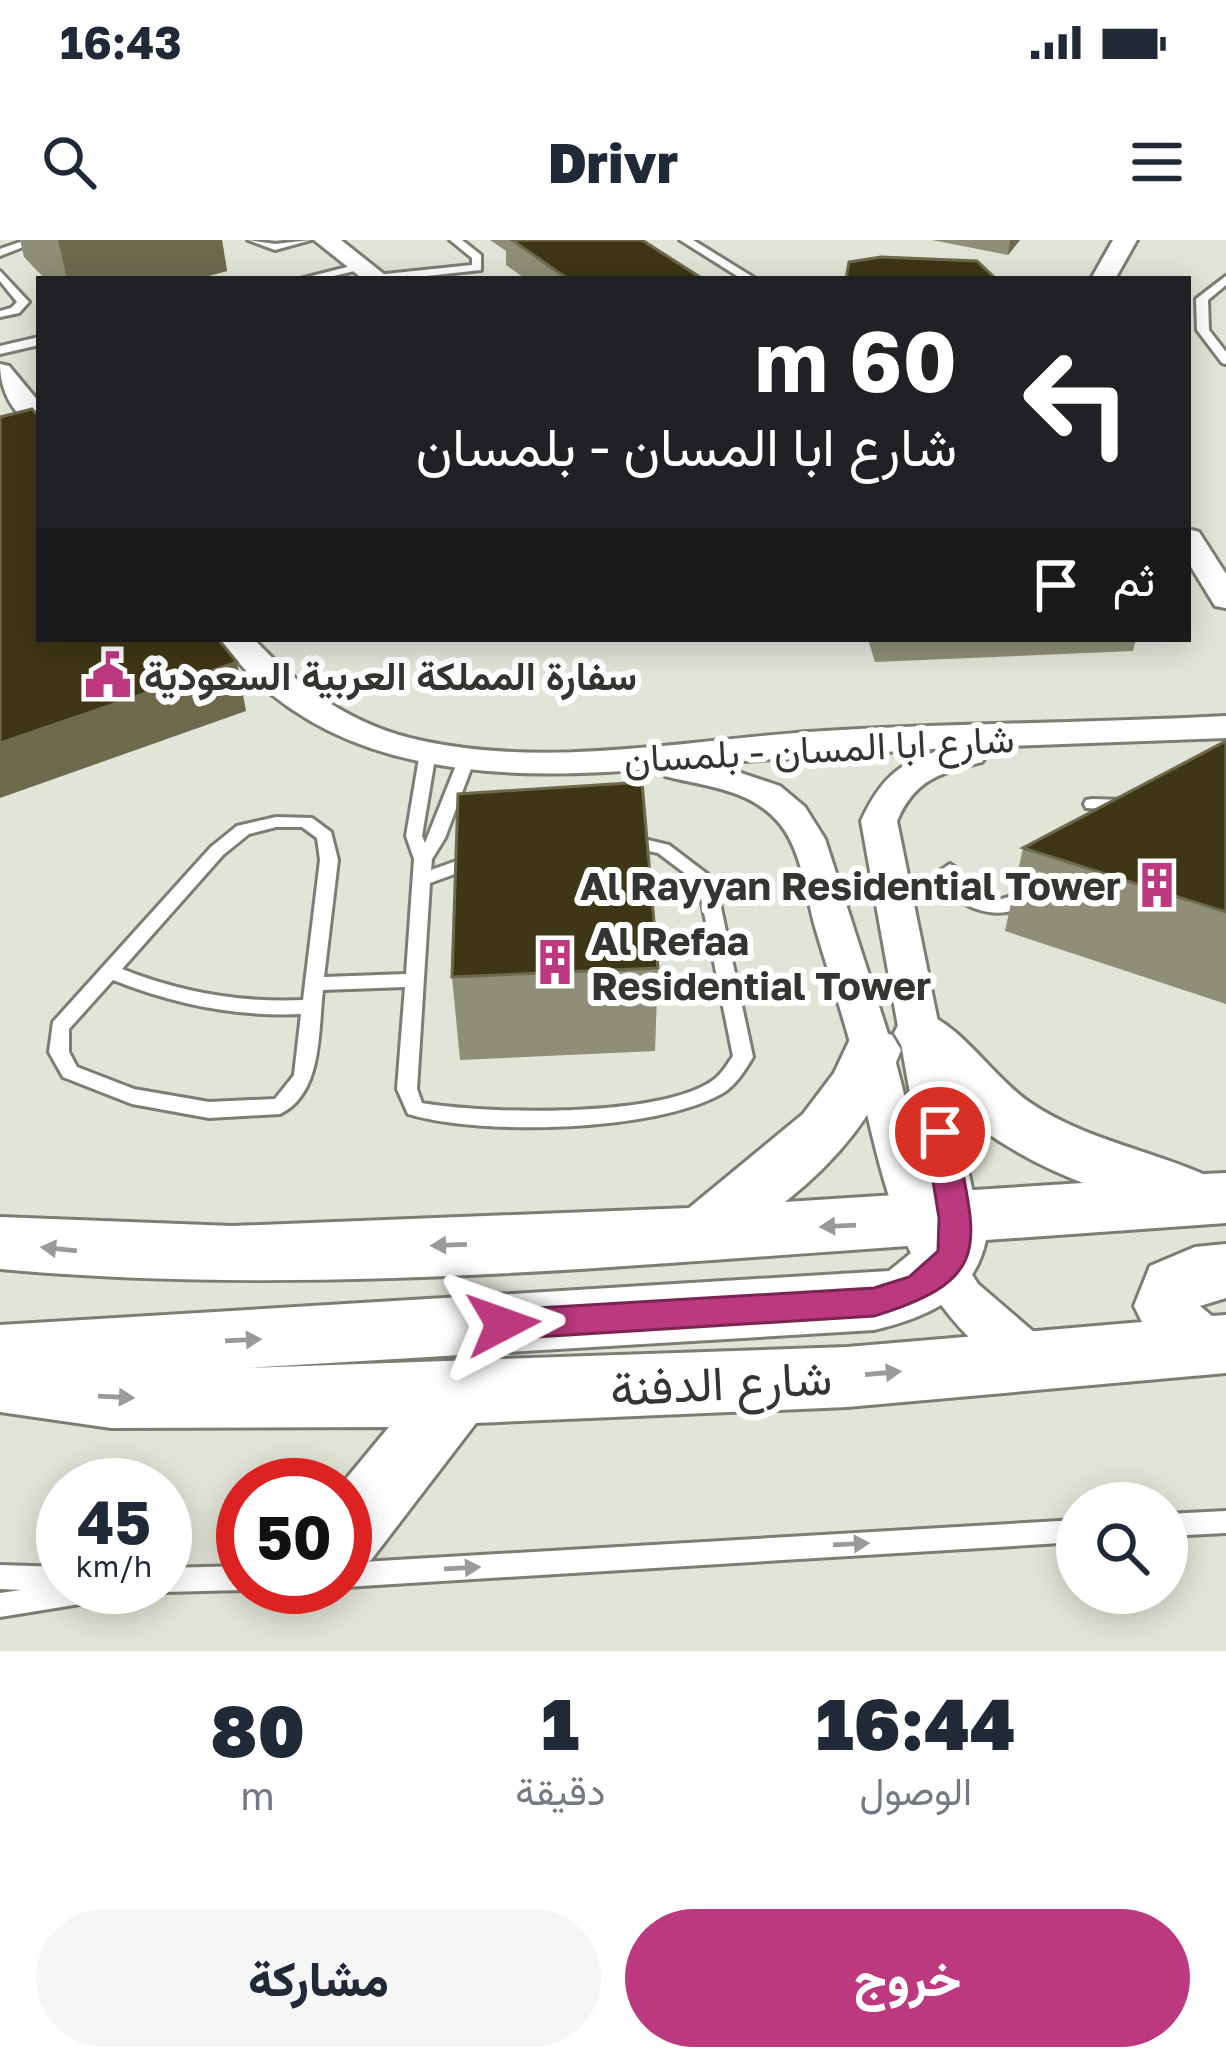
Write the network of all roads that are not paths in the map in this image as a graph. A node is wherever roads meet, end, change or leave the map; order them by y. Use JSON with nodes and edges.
{"nodes":[{"id":1,"x":36,"y":240,"type":"edge"},
{"id":2,"x":253,"y":240,"type":"edge"},
{"id":3,"x":306,"y":240,"type":"edge"},
{"id":4,"x":326,"y":240,"type":"edge"},
{"id":5,"x":455,"y":240,"type":"edge"},
{"id":6,"x":685,"y":240,"type":"edge"},
{"id":7,"x":1125,"y":240,"type":"edge"},
{"id":8,"x":0,"y":253,"type":"edge"},
{"id":9,"x":0,"y":274,"type":"edge"},
{"id":10,"x":372,"y":274,"type":"edge"},
{"id":11,"x":745,"y":276,"type":"edge"},
{"id":12,"x":1105,"y":276,"type":"edge"},
{"id":13,"x":1226,"y":278,"type":"edge"},
{"id":14,"x":1195,"y":298,"type":"edge"},
{"id":15,"x":0,"y":314,"type":"edge"},
{"id":16,"x":1191,"y":328,"type":"edge"},
{"id":17,"x":1203,"y":330,"type":"junction"},
{"id":18,"x":36,"y":341,"type":"edge"},
{"id":19,"x":0,"y":350,"type":"edge"},
{"id":20,"x":1226,"y":360,"type":"edge"},
{"id":21,"x":0,"y":372,"type":"edge"},
{"id":22,"x":36,"y":415,"type":"edge"},
{"id":23,"x":1191,"y":543,"type":"edge"},
{"id":24,"x":1226,"y":599,"type":"edge"},
{"id":25,"x":239,"y":642,"type":"edge"},
{"id":26,"x":1226,"y":728,"type":"edge"},
{"id":27,"x":1051,"y":736,"type":"junction"},
{"id":28,"x":428,"y":752,"type":"junction"},
{"id":29,"x":467,"y":758,"type":"junction"},
{"id":30,"x":588,"y":760,"type":"junction"},
{"id":31,"x":1092,"y":804,"type":"dead end"},
{"id":32,"x":1148,"y":812,"type":"edge"},
{"id":33,"x":610,"y":838,"type":"edge"},
{"id":34,"x":504,"y":850,"type":"edge"},
{"id":35,"x":422,"y":869,"type":"junction"},
{"id":36,"x":950,"y":870,"type":"dead end"},
{"id":37,"x":1046,"y":887,"type":"edge"},
{"id":38,"x":110,"y":971,"type":"junction"},
{"id":39,"x":413,"y":980,"type":"junction"},
{"id":40,"x":314,"y":984,"type":"junction"},
{"id":41,"x":311,"y":1007,"type":"junction"},
{"id":42,"x":897,"y":1041,"type":"junction"},
{"id":43,"x":1216,"y":1199,"type":"edge"},
{"id":44,"x":700,"y":1235,"type":"junction"},
{"id":45,"x":937,"y":1238,"type":"junction"},
{"id":46,"x":0,"y":1243,"type":"edge"},
{"id":47,"x":1226,"y":1270,"type":"edge"},
{"id":48,"x":1215,"y":1345,"type":"edge"},
{"id":49,"x":0,"y":1354,"type":"edge"},
{"id":50,"x":1032,"y":1360,"type":"junction"},
{"id":51,"x":0,"y":1382,"type":"edge"},
{"id":52,"x":458,"y":1394,"type":"junction"},
{"id":53,"x":372,"y":1502,"type":"edge"},
{"id":54,"x":1226,"y":1522,"type":"edge"},
{"id":55,"x":1188,"y":1524,"type":"edge"},
{"id":56,"x":1056,"y":1532,"type":"edge"},
{"id":57,"x":372,"y":1572,"type":"edge"},
{"id":58,"x":0,"y":1577,"type":"edge"},
{"id":59,"x":36,"y":1578,"type":"edge"},
{"id":60,"x":36,"y":1599,"type":"edge"},
{"id":61,"x":0,"y":1605,"type":"edge"}],
"edges":[{"from":1,"to":8,"type":"lane"},
{"from":2,"to":3,"type":"lane"},
{"from":4,"to":10,"type":"street"},
{"from":5,"to":10,"type":"lane"},
{"from":6,"to":11,"type":"lane"},
{"from":7,"to":12,"type":"street"},
{"from":9,"to":15,"type":"lane"},
{"from":13,"to":14,"type":"lane"},
{"from":14,"to":17,"type":"lane"},
{"from":16,"to":17,"type":"lane"},
{"from":17,"to":20,"type":"lane"},
{"from":18,"to":19,"type":"lane"},
{"from":21,"to":22,"type":"street"},
{"from":23,"to":24,"type":"street"},
{"from":25,"to":28,"type":"street","name":"شارع ابا المسان - بلمسان"},
{"from":26,"to":27,"type":"street","name":"شارع ابا المسان - بلمسان"},
{"from":27,"to":30,"type":"street","name":"شارع ابا المسان - بلمسان"},
{"from":27,"to":42,"type":"street","name":"شارع ابا المسان - بلمسان"},
{"from":28,"to":29,"type":"street","name":"شارع ابا المسان - بلمسان"},
{"from":28,"to":35,"type":"lane"},
{"from":29,"to":30,"type":"street","name":"شارع ابا المسان - بلمسان"},
{"from":29,"to":35,"type":"lane"},
{"from":30,"to":42,"type":"street","name":"شارع ابا المسان - بلمسان"},
{"from":31,"to":32,"type":"lane"},
{"from":33,"to":39,"type":"lane"},
{"from":34,"to":35,"type":"lane"},
{"from":35,"to":39,"type":"lane"},
{"from":36,"to":37,"type":"lane"},
{"from":38,"to":40,"type":"lane"},
{"from":38,"to":41,"type":"lane"},
{"from":38,"to":41,"type":"lane"},
{"from":39,"to":40,"type":"lane"},
{"from":40,"to":41,"type":"lane"},
{"from":42,"to":43,"type":"main road"},
{"from":42,"to":44,"type":"main road"},
{"from":42,"to":45,"type":"street","name":"شارع ابا المسان - بلمسان"},
{"from":43,"to":45,"type":"main road"},
{"from":45,"to":44,"type":"main road","one_way":true},
{"from":44,"to":46,"type":"main road","one_way":true},
{"from":49,"to":45,"type":"main road","one_way":true},
{"from":45,"to":50,"type":"street","name":"شارع ابا المسان - بلمسان"},
{"from":47,"to":48,"type":"main road"},
{"from":48,"to":50,"type":"main road","name":"شارع الدفنة"},
{"from":52,"to":50,"type":"main road","name":"شارع الدفنة","one_way":true},
{"from":51,"to":52,"type":"main road","name":"شارع الدفنة","one_way":true},
{"from":52,"to":53,"type":"main road"},
{"from":54,"to":55,"type":"lane"},
{"from":57,"to":56,"type":"lane","one_way":true},
{"from":58,"to":59,"type":"lane"},
{"from":60,"to":61,"type":"lane"}]}
